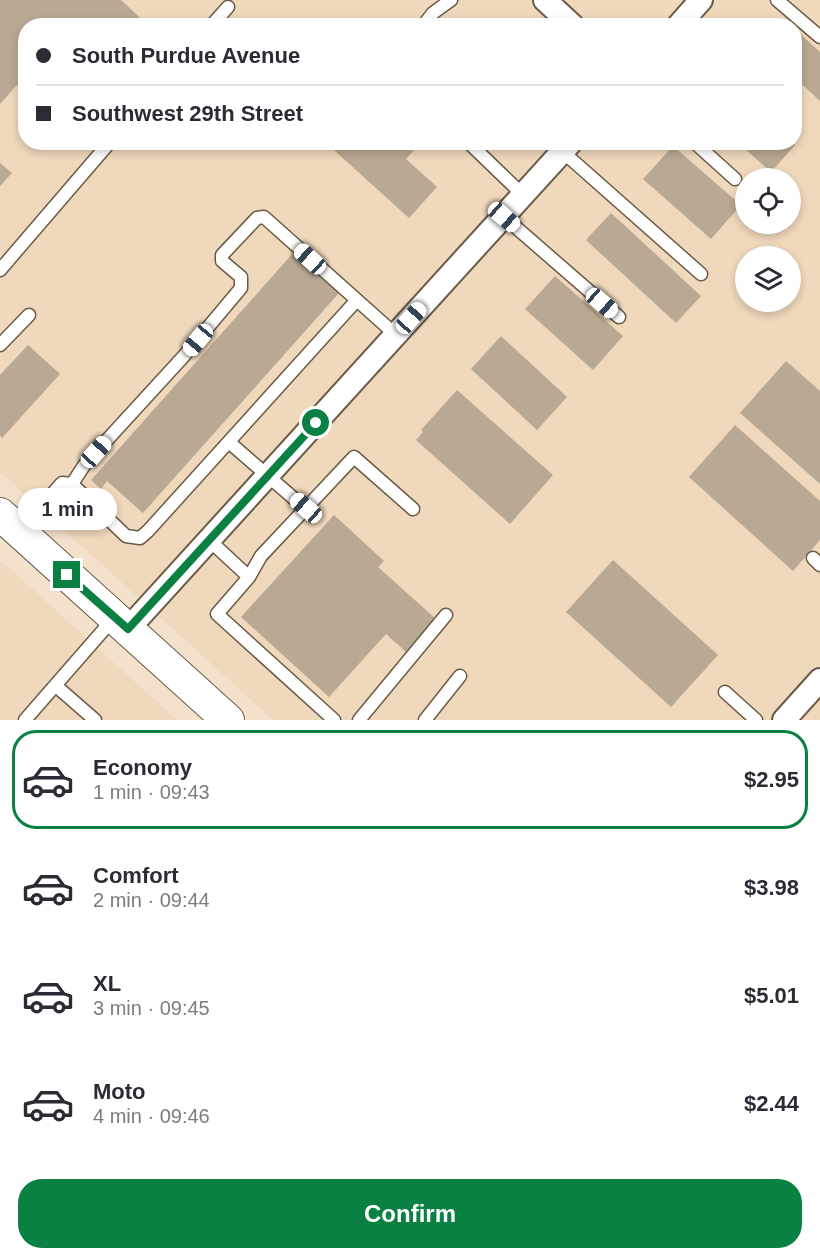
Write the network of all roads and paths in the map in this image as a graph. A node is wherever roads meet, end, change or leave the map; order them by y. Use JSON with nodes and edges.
{"nodes":[{"id":1,"x":451,"y":0,"type":"edge"},
{"id":2,"x":544,"y":0,"type":"edge"},
{"id":3,"x":777,"y":0,"type":"edge"},
{"id":4,"x":697,"y":1,"type":"edge"},
{"id":5,"x":228,"y":7,"type":"dead end"},
{"id":6,"x":219,"y":18,"type":"edge"},
{"id":7,"x":429,"y":18,"type":"edge"},
{"id":8,"x":564,"y":18,"type":"edge"},
{"id":9,"x":684,"y":18,"type":"edge"},
{"id":10,"x":798,"y":18,"type":"edge"},
{"id":11,"x":802,"y":22,"type":"edge"},
{"id":12,"x":820,"y":37,"type":"edge"},
{"id":13,"x":103,"y":150,"type":"edge"},
{"id":14,"x":476,"y":150,"type":"edge"},
{"id":15,"x":564,"y":150,"type":"edge"},
{"id":16,"x":570,"y":150,"type":"edge"},
{"id":17,"x":703,"y":150,"type":"edge"},
{"id":18,"x":735,"y":179,"type":"dead end"},
{"id":19,"x":524,"y":195,"type":"junction"},
{"id":20,"x":504,"y":217,"type":"junction"},
{"id":21,"x":0,"y":270,"type":"edge"},
{"id":22,"x":701,"y":274,"type":"dead end"},
{"id":23,"x":356,"y":301,"type":"junction"},
{"id":24,"x":29,"y":315,"type":"dead end"},
{"id":25,"x":619,"y":317,"type":"dead end"},
{"id":26,"x":396,"y":335,"type":"junction"},
{"id":27,"x":0,"y":345,"type":"edge"},
{"id":28,"x":230,"y":443,"type":"junction"},
{"id":29,"x":268,"y":475,"type":"junction"},
{"id":30,"x":72,"y":484,"type":"junction"},
{"id":31,"x":306,"y":508,"type":"junction"},
{"id":32,"x":413,"y":509,"type":"dead end"},
{"id":33,"x":5,"y":519,"type":"edge"},
{"id":34,"x":209,"y":540,"type":"junction"},
{"id":35,"x":249,"y":577,"type":"junction"},
{"id":36,"x":446,"y":615,"type":"dead end"},
{"id":37,"x":122,"y":623,"type":"junction"},
{"id":38,"x":460,"y":676,"type":"dead end"},
{"id":39,"x":820,"y":680,"type":"edge"},
{"id":40,"x":56,"y":686,"type":"junction"},
{"id":41,"x":725,"y":692,"type":"dead end"},
{"id":42,"x":25,"y":720,"type":"edge"},
{"id":43,"x":95,"y":720,"type":"edge"},
{"id":44,"x":228,"y":720,"type":"edge"},
{"id":45,"x":334,"y":720,"type":"edge"},
{"id":46,"x":359,"y":720,"type":"edge"},
{"id":47,"x":424,"y":720,"type":"edge"},
{"id":48,"x":756,"y":720,"type":"edge"},
{"id":49,"x":784,"y":720,"type":"edge"}],
"edges":[{"from":1,"to":7,"type":"lane"},
{"from":2,"to":8,"type":"street"},
{"from":3,"to":10,"type":"lane"},
{"from":4,"to":9,"type":"street"},
{"from":5,"to":6,"type":"lane"},
{"from":11,"to":12,"type":"lane"},
{"from":13,"to":21,"type":"lane"},
{"from":14,"to":19,"type":"lane"},
{"from":15,"to":19,"type":"street"},
{"from":16,"to":22,"type":"lane"},
{"from":17,"to":18,"type":"lane"},
{"from":19,"to":20,"type":"street"},
{"from":20,"to":25,"type":"lane"},
{"from":20,"to":26,"type":"street"},
{"from":23,"to":26,"type":"lane"},
{"from":23,"to":28,"type":"lane"},
{"from":23,"to":30,"type":"lane"},
{"from":24,"to":27,"type":"lane"},
{"from":26,"to":29,"type":"street"},
{"from":28,"to":29,"type":"lane"},
{"from":28,"to":30,"type":"lane"},
{"from":29,"to":31,"type":"lane"},
{"from":29,"to":34,"type":"street"},
{"from":30,"to":33,"type":"lane"},
{"from":31,"to":32,"type":"lane"},
{"from":31,"to":35,"type":"lane"},
{"from":33,"to":37,"type":"street"},
{"from":34,"to":35,"type":"lane"},
{"from":34,"to":37,"type":"street"},
{"from":35,"to":45,"type":"lane"},
{"from":36,"to":46,"type":"lane"},
{"from":37,"to":40,"type":"lane"},
{"from":37,"to":44,"type":"street"},
{"from":38,"to":47,"type":"lane"},
{"from":39,"to":49,"type":"street"},
{"from":40,"to":42,"type":"lane"},
{"from":40,"to":43,"type":"lane"},
{"from":41,"to":48,"type":"lane"}]}
